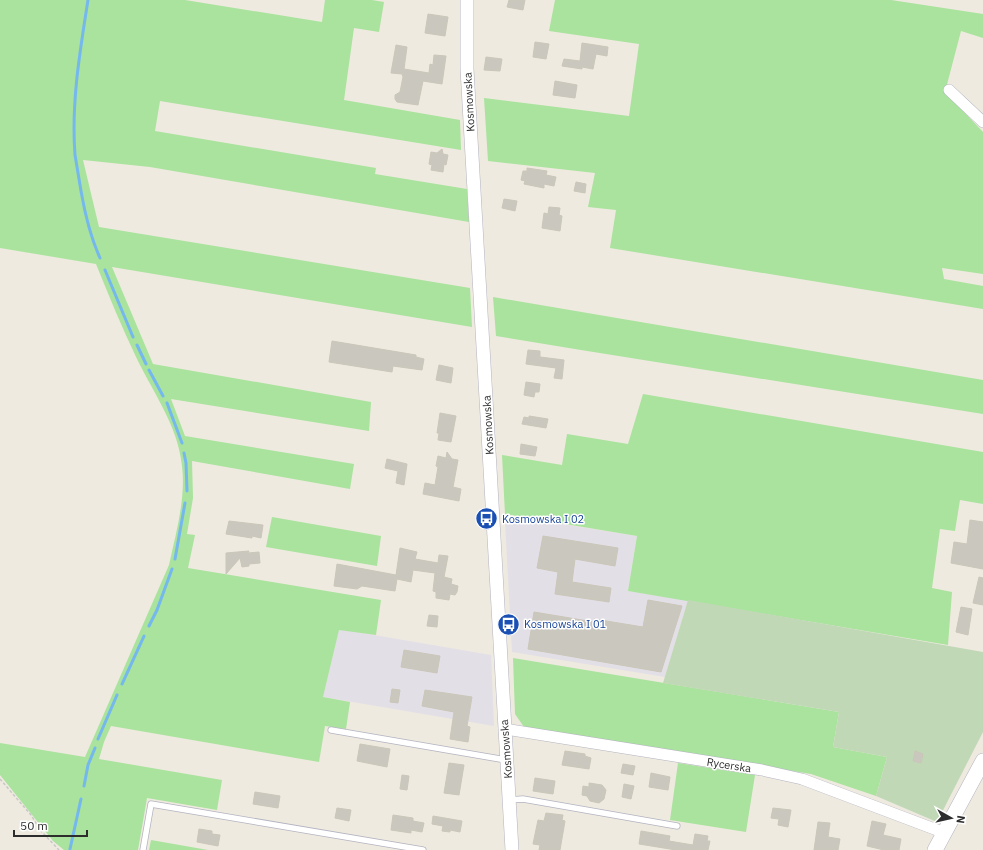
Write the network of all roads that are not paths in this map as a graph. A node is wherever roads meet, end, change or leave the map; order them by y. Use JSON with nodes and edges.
{"nodes":[{"id":1,"x":467,"y":0,"type":"edge"},
{"id":2,"x":949,"y":90,"type":"dead end"},
{"id":3,"x":983,"y":122,"type":"edge"},
{"id":4,"x":504,"y":728,"type":"junction"},
{"id":5,"x":331,"y":730,"type":"dead end"},
{"id":6,"x":507,"y":760,"type":"junction"},
{"id":7,"x":983,"y":761,"type":"edge"},
{"id":8,"x":509,"y":800,"type":"junction"},
{"id":9,"x":677,"y":826,"type":"dead end"},
{"id":10,"x":945,"y":833,"type":"junction"},
{"id":11,"x":143,"y":850,"type":"edge"},
{"id":12,"x":423,"y":850,"type":"edge"},
{"id":13,"x":512,"y":850,"type":"edge"},
{"id":14,"x":935,"y":850,"type":"edge"}],
"edges":[{"from":1,"to":4,"type":"street","name":"Kosmowska"},
{"from":2,"to":3,"type":"street"},
{"from":4,"to":6,"type":"street","name":"Kosmowska"},
{"from":4,"to":10,"type":"street","name":"Rycerska"},
{"from":5,"to":6,"type":"lane"},
{"from":6,"to":8,"type":"street","name":"Kosmowska"},
{"from":7,"to":10,"type":"main road"},
{"from":8,"to":9,"type":"lane"},
{"from":8,"to":13,"type":"street","name":"Kosmowska"},
{"from":10,"to":14,"type":"main road"},
{"from":11,"to":12,"type":"lane"}]}
